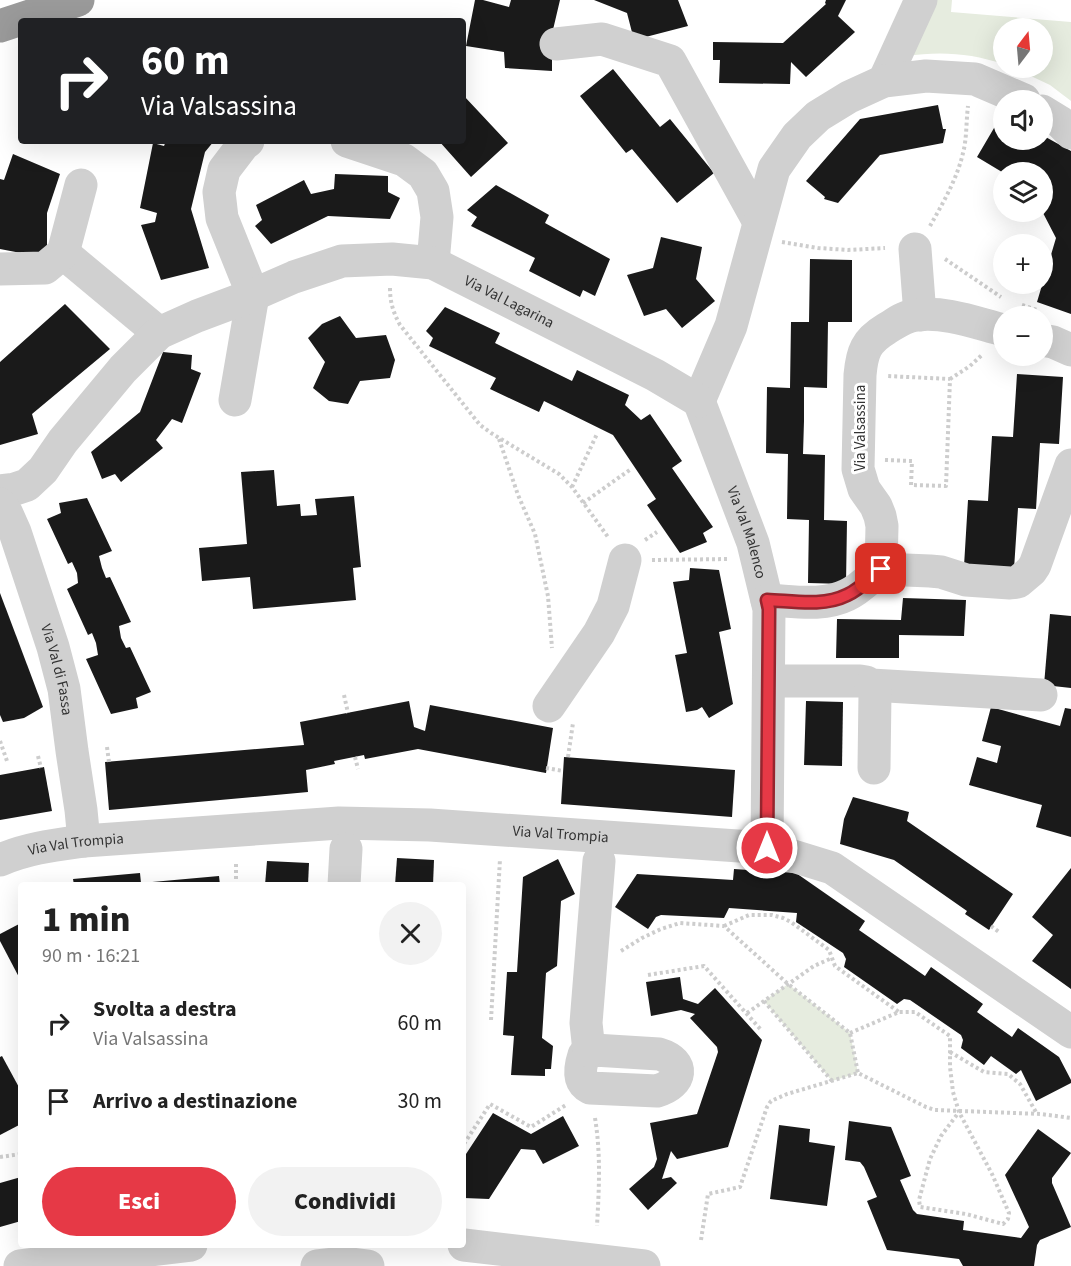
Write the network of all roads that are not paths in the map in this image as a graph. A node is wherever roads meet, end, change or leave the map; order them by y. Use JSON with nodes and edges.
{"nodes":[{"id":1,"x":78,"y":0,"type":"edge"},
{"id":2,"x":921,"y":0,"type":"edge"},
{"id":3,"x":24,"y":18,"type":"edge"},
{"id":4,"x":18,"y":20,"type":"edge"},
{"id":5,"x":0,"y":26,"type":"edge"},
{"id":6,"x":556,"y":44,"type":"dead end"},
{"id":7,"x":884,"y":81,"type":"junction"},
{"id":8,"x":1001,"y":90,"type":"edge"},
{"id":9,"x":1053,"y":118,"type":"edge"},
{"id":10,"x":1071,"y":134,"type":"edge"},
{"id":11,"x":244,"y":144,"type":"edge"},
{"id":12,"x":355,"y":144,"type":"edge"},
{"id":13,"x":81,"y":185,"type":"dead end"},
{"id":14,"x":759,"y":222,"type":"junction"},
{"id":15,"x":915,"y":249,"type":"road end"},
{"id":16,"x":63,"y":253,"type":"junction"},
{"id":17,"x":433,"y":263,"type":"junction"},
{"id":18,"x":0,"y":269,"type":"edge"},
{"id":19,"x":253,"y":295,"type":"junction"},
{"id":20,"x":920,"y":315,"type":"junction"},
{"id":21,"x":159,"y":333,"type":"junction"},
{"id":22,"x":993,"y":340,"type":"edge"},
{"id":23,"x":1053,"y":344,"type":"edge"},
{"id":24,"x":1071,"y":350,"type":"edge"},
{"id":25,"x":235,"y":400,"type":"dead end"},
{"id":26,"x":699,"y":401,"type":"junction"},
{"id":27,"x":1071,"y":465,"type":"edge"},
{"id":28,"x":0,"y":491,"type":"edge"},
{"id":29,"x":0,"y":504,"type":"edge"},
{"id":30,"x":625,"y":560,"type":"road end"},
{"id":31,"x":881,"y":569,"type":"junction"},
{"id":32,"x":767,"y":600,"type":"junction"},
{"id":33,"x":769,"y":681,"type":"junction"},
{"id":34,"x":871,"y":685,"type":"junction"},
{"id":35,"x":1041,"y":695,"type":"dead end"},
{"id":36,"x":562,"y":702,"type":"road end"},
{"id":37,"x":874,"y":768,"type":"dead end"},
{"id":38,"x":84,"y":841,"type":"junction"},
{"id":39,"x":767,"y":848,"type":"junction"},
{"id":40,"x":346,"y":849,"type":"dead end"},
{"id":41,"x":0,"y":860,"type":"edge"},
{"id":42,"x":599,"y":861,"type":"dead end"},
{"id":43,"x":344,"y":882,"type":"edge"},
{"id":44,"x":1071,"y":1032,"type":"edge"},
{"id":45,"x":589,"y":1051,"type":"junction"},
{"id":46,"x":466,"y":1245,"type":"edge"},
{"id":47,"x":167,"y":1248,"type":"edge"},
{"id":48,"x":20,"y":1266,"type":"edge"},
{"id":49,"x":317,"y":1266,"type":"edge"},
{"id":50,"x":368,"y":1266,"type":"edge"},
{"id":51,"x":644,"y":1266,"type":"edge"}],
"edges":[{"from":1,"to":3,"type":"highway"},
{"from":2,"to":7,"type":"street"},
{"from":4,"to":5,"type":"highway"},
{"from":6,"to":14,"type":"street"},
{"from":7,"to":8,"type":"street"},
{"from":7,"to":14,"type":"street"},
{"from":9,"to":10,"type":"street"},
{"from":11,"to":19,"type":"street"},
{"from":12,"to":17,"type":"street"},
{"from":13,"to":16,"type":"street"},
{"from":14,"to":26,"type":"street"},
{"from":15,"to":20,"type":"street"},
{"from":16,"to":18,"type":"street"},
{"from":16,"to":21,"type":"street"},
{"from":17,"to":19,"type":"street","name":"Via Val Lagarina"},
{"from":17,"to":26,"type":"street","name":"Via Val Lagarina"},
{"from":19,"to":21,"type":"street","name":"Via Val Lagarina"},
{"from":19,"to":25,"type":"street"},
{"from":20,"to":22,"type":"street","name":"Via Valsassina"},
{"from":20,"to":31,"type":"street","name":"Via Valsassina"},
{"from":21,"to":28,"type":"street","name":"Via Val Lagarina"},
{"from":23,"to":24,"type":"street"},
{"from":26,"to":32,"type":"street","name":"Via Val Malenco"},
{"from":27,"to":31,"type":"street"},
{"from":29,"to":38,"type":"street","name":"Via Val di Fassa"},
{"from":30,"to":36,"type":"street"},
{"from":31,"to":32,"type":"street"},
{"from":32,"to":33,"type":"street","name":"Via Val Malenco"},
{"from":33,"to":34,"type":"street"},
{"from":33,"to":39,"type":"street","name":"Via Val Malenco"},
{"from":34,"to":35,"type":"street"},
{"from":34,"to":37,"type":"street"},
{"from":38,"to":39,"type":"street","name":"Via Val Trompia"},
{"from":38,"to":41,"type":"street","name":"Via Val Trompia"},
{"from":39,"to":44,"type":"street","name":"Via Val Trompia"},
{"from":40,"to":43,"type":"street"},
{"from":42,"to":45,"type":"street"},
{"from":45,"to":45,"type":"street"},
{"from":46,"to":51,"type":"street"},
{"from":47,"to":48,"type":"street"},
{"from":49,"to":50,"type":"street"}]}
